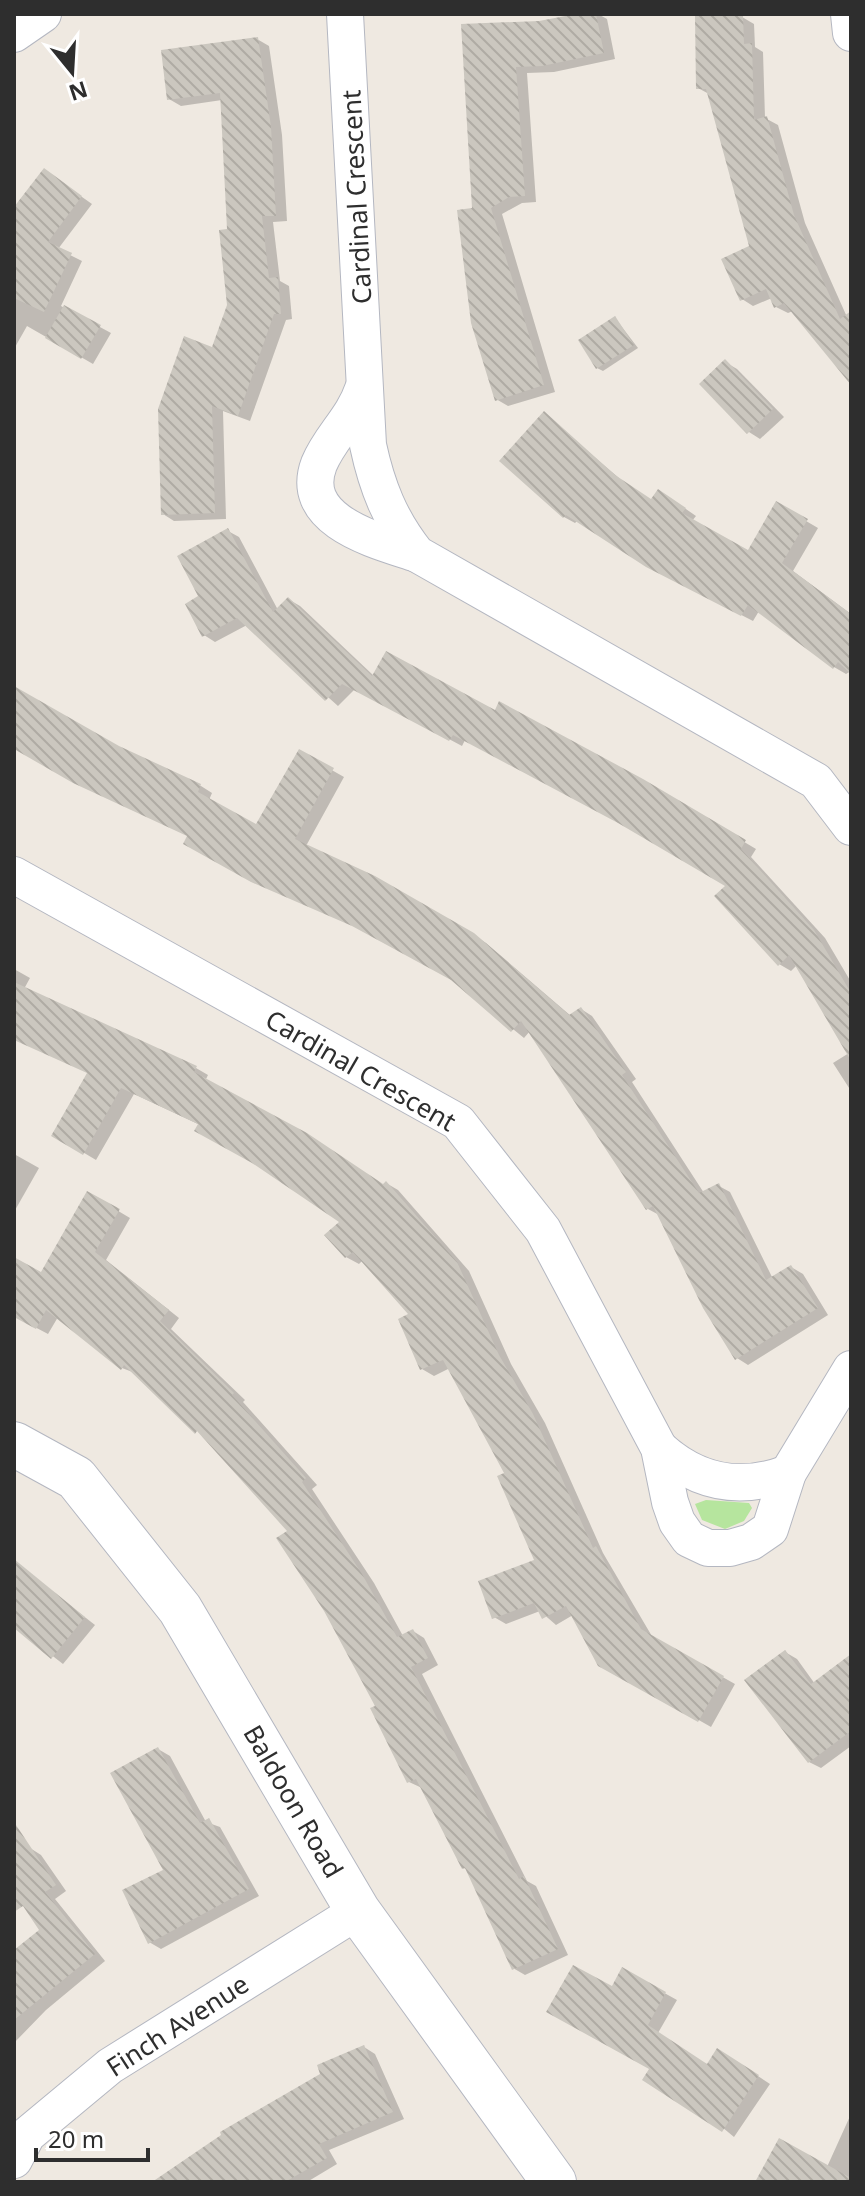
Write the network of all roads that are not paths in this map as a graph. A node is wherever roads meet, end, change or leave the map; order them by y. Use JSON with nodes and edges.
{"nodes":[{"id":1,"x":43,"y":14,"type":"edge"},
{"id":2,"x":345,"y":14,"type":"edge"},
{"id":3,"x":849,"y":14,"type":"edge"},
{"id":4,"x":851,"y":33,"type":"edge"},
{"id":5,"x":14,"y":34,"type":"edge"},
{"id":6,"x":366,"y":380,"type":"junction"},
{"id":7,"x":417,"y":554,"type":"junction"},
{"id":8,"x":851,"y":827,"type":"edge"},
{"id":9,"x":14,"y":875,"type":"edge"},
{"id":10,"x":851,"y":1369,"type":"edge"},
{"id":11,"x":14,"y":1444,"type":"edge"},
{"id":12,"x":659,"y":1448,"type":"junction"},
{"id":13,"x":788,"y":1473,"type":"junction"},
{"id":14,"x":358,"y":1911,"type":"junction"},
{"id":15,"x":14,"y":2160,"type":"edge"},
{"id":16,"x":554,"y":2182,"type":"edge"}],
"edges":[{"from":1,"to":5,"type":"street"},
{"from":2,"to":6,"type":"street","name":"Cardinal Crescent"},
{"from":3,"to":4,"type":"street"},
{"from":6,"to":7,"type":"street","name":"Cardinal Crescent"},
{"from":6,"to":7,"type":"street","name":"Cardinal Crescent"},
{"from":7,"to":8,"type":"street","name":"Cardinal Crescent"},
{"from":9,"to":12,"type":"street","name":"Cardinal Crescent"},
{"from":10,"to":13,"type":"street","name":"Cardinal Crescent"},
{"from":11,"to":14,"type":"street","name":"Baldoon Road"},
{"from":12,"to":13,"type":"street","name":"Cardinal Crescent"},
{"from":12,"to":13,"type":"street","name":"Cardinal Crescent"},
{"from":14,"to":15,"type":"street","name":"Finch Avenue"},
{"from":14,"to":16,"type":"street","name":"Baldoon Road"}]}
